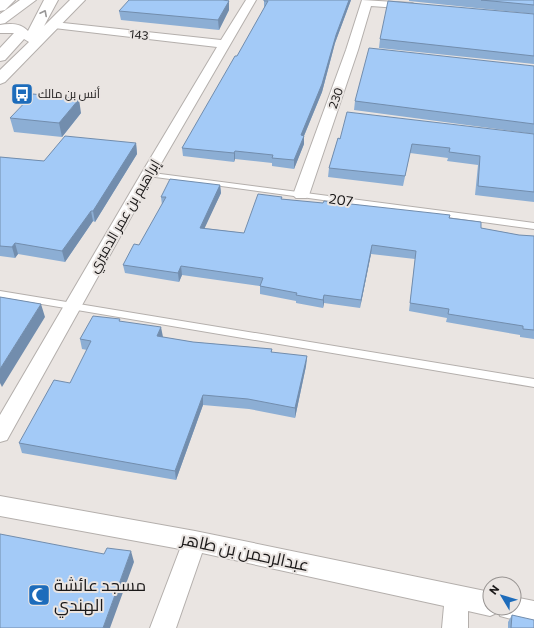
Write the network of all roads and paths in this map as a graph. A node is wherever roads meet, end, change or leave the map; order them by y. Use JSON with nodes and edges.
{"nodes":[{"id":1,"x":8,"y":0,"type":"edge"},
{"id":2,"x":29,"y":0,"type":"edge"},
{"id":3,"x":51,"y":0,"type":"edge"},
{"id":4,"x":78,"y":0,"type":"edge"},
{"id":5,"x":251,"y":0,"type":"edge"},
{"id":6,"x":367,"y":1,"type":"edge"},
{"id":7,"x":0,"y":6,"type":"edge"},
{"id":8,"x":422,"y":7,"type":"edge"},
{"id":9,"x":0,"y":20,"type":"edge"},
{"id":10,"x":54,"y":25,"type":"junction"},
{"id":11,"x":0,"y":29,"type":"edge"},
{"id":12,"x":224,"y":44,"type":"junction"},
{"id":13,"x":352,"y":50,"type":"junction"},
{"id":14,"x":28,"y":52,"type":"junction"},
{"id":15,"x":368,"y":52,"type":"edge"},
{"id":16,"x":0,"y":57,"type":"edge"},
{"id":17,"x":0,"y":79,"type":"edge"},
{"id":18,"x":330,"y":113,"type":"junction"},
{"id":19,"x":346,"y":115,"type":"edge"},
{"id":20,"x":148,"y":174,"type":"junction"},
{"id":21,"x":301,"y":195,"type":"junction"},
{"id":22,"x":534,"y":226,"type":"edge"},
{"id":23,"x":0,"y":294,"type":"edge"},
{"id":24,"x":72,"y":306,"type":"junction"},
{"id":25,"x":534,"y":383,"type":"edge"},
{"id":26,"x":0,"y":434,"type":"edge"},
{"id":27,"x":0,"y":506,"type":"edge"},
{"id":28,"x":195,"y":542,"type":"junction"},
{"id":29,"x":457,"y":597,"type":"junction"},
{"id":30,"x":482,"y":602,"type":"edge"},
{"id":31,"x":522,"y":611,"type":"edge"},
{"id":32,"x":534,"y":614,"type":"edge"},
{"id":33,"x":163,"y":628,"type":"edge"},
{"id":34,"x":455,"y":628,"type":"edge"}],
"edges":[{"from":1,"to":7,"type":"main road"},
{"from":2,"to":9,"type":"main road"},
{"from":14,"to":3,"type":"main road","one_way":true},
{"from":4,"to":10,"type":"main road"},
{"from":5,"to":12,"type":"street","name":"إبراهيم بن عمر الدميري"},
{"from":6,"to":8,"type":"street"},
{"from":6,"to":13,"type":"street","name":"230"},
{"from":10,"to":12,"type":"street","name":"143"},
{"from":10,"to":14,"type":"main road"},
{"from":11,"to":16,"type":"main road"},
{"from":12,"to":20,"type":"street","name":"إبراهيم بن عمر الدميري"},
{"from":13,"to":15,"type":"street"},
{"from":13,"to":18,"type":"street","name":"230"},
{"from":14,"to":17,"type":"main road"},
{"from":18,"to":19,"type":"street"},
{"from":18,"to":21,"type":"street","name":"230"},
{"from":20,"to":21,"type":"lane","name":"207"},
{"from":20,"to":24,"type":"street","name":"إبراهيم بن عمر الدميري"},
{"from":21,"to":22,"type":"lane","name":"207"},
{"from":23,"to":24,"type":"lane"},
{"from":24,"to":25,"type":"lane"},
{"from":24,"to":26,"type":"street","name":"إبراهيم بن عمر الدميري"},
{"from":27,"to":28,"type":"street","name":"عبدالرحمن بن طاهر"},
{"from":28,"to":29,"type":"street","name":"عبدالرحمن بن طاهر"},
{"from":28,"to":33,"type":"street"},
{"from":29,"to":30,"type":"street","name":"عبدالرحمن بن طاهر"},
{"from":29,"to":34,"type":"street"},
{"from":31,"to":32,"type":"street"}]}
